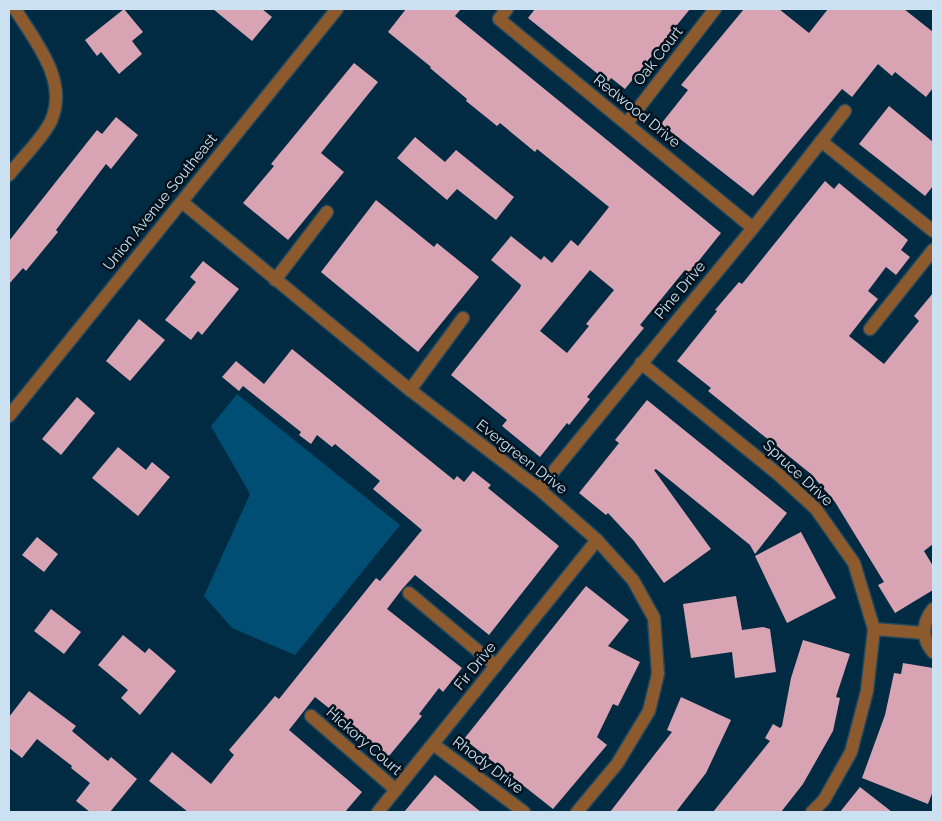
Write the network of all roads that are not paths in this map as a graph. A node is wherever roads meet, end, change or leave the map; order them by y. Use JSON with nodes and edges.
{"nodes":[{"id":1,"x":16,"y":9,"type":"edge"},
{"id":2,"x":335,"y":9,"type":"edge"},
{"id":3,"x":507,"y":9,"type":"edge"},
{"id":4,"x":715,"y":9,"type":"edge"},
{"id":5,"x":845,"y":111,"type":"dead end"},
{"id":6,"x":627,"y":122,"type":"junction"},
{"id":7,"x":821,"y":141,"type":"junction"},
{"id":8,"x":9,"y":175,"type":"edge"},
{"id":9,"x":182,"y":202,"type":"junction"},
{"id":10,"x":326,"y":212,"type":"dead end"},
{"id":11,"x":753,"y":228,"type":"junction"},
{"id":12,"x":933,"y":231,"type":"edge"},
{"id":13,"x":933,"y":250,"type":"edge"},
{"id":14,"x":274,"y":280,"type":"junction"},
{"id":15,"x":463,"y":318,"type":"dead end"},
{"id":16,"x":870,"y":329,"type":"dead end"},
{"id":17,"x":641,"y":362,"type":"junction"},
{"id":18,"x":410,"y":390,"type":"junction"},
{"id":19,"x":9,"y":416,"type":"edge"},
{"id":20,"x":539,"y":489,"type":"junction"},
{"id":21,"x":597,"y":540,"type":"junction"},
{"id":22,"x":409,"y":593,"type":"dead end"},
{"id":23,"x":933,"y":609,"type":"edge"},
{"id":24,"x":874,"y":629,"type":"junction"},
{"id":25,"x":924,"y":633,"type":"junction"},
{"id":26,"x":933,"y":652,"type":"edge"},
{"id":27,"x":496,"y":666,"type":"junction"},
{"id":28,"x":311,"y":716,"type":"dead end"},
{"id":29,"x":433,"y":744,"type":"junction"},
{"id":30,"x":396,"y":790,"type":"junction"},
{"id":31,"x":378,"y":812,"type":"edge"},
{"id":32,"x":524,"y":812,"type":"edge"},
{"id":33,"x":577,"y":812,"type":"edge"},
{"id":34,"x":812,"y":812,"type":"edge"}],
"edges":[{"from":1,"to":8,"type":"street"},
{"from":2,"to":9,"type":"street","name":"Union Avenue Southeast"},
{"from":3,"to":6,"type":"street","name":"Redwood Drive"},
{"from":4,"to":6,"type":"street","name":"Oak Court"},
{"from":5,"to":7,"type":"street","name":"Pine Drive"},
{"from":6,"to":11,"type":"street","name":"Redwood Drive"},
{"from":7,"to":11,"type":"street","name":"Pine Drive"},
{"from":7,"to":12,"type":"street"},
{"from":9,"to":14,"type":"street","name":"Evergreen Drive"},
{"from":9,"to":19,"type":"street","name":"Union Avenue Southeast"},
{"from":10,"to":14,"type":"street"},
{"from":11,"to":17,"type":"street","name":"Pine Drive"},
{"from":13,"to":16,"type":"street"},
{"from":14,"to":18,"type":"street","name":"Evergreen Drive"},
{"from":15,"to":18,"type":"street"},
{"from":17,"to":20,"type":"street","name":"Pine Drive"},
{"from":17,"to":24,"type":"street","name":"Spruce Drive"},
{"from":18,"to":20,"type":"street","name":"Evergreen Drive"},
{"from":20,"to":21,"type":"street","name":"Evergreen Drive"},
{"from":21,"to":27,"type":"street","name":"Fir Drive"},
{"from":21,"to":33,"type":"street","name":"Evergreen Drive"},
{"from":22,"to":27,"type":"street"},
{"from":23,"to":25,"type":"street"},
{"from":24,"to":25,"type":"street"},
{"from":24,"to":34,"type":"street","name":"Spruce Drive"},
{"from":25,"to":26,"type":"street"},
{"from":27,"to":29,"type":"street","name":"Fir Drive"},
{"from":28,"to":30,"type":"street","name":"Hickory Court"},
{"from":29,"to":30,"type":"street","name":"Fir Drive"},
{"from":29,"to":32,"type":"street","name":"Rhody Drive"},
{"from":30,"to":31,"type":"street","name":"Fir Drive"}]}
